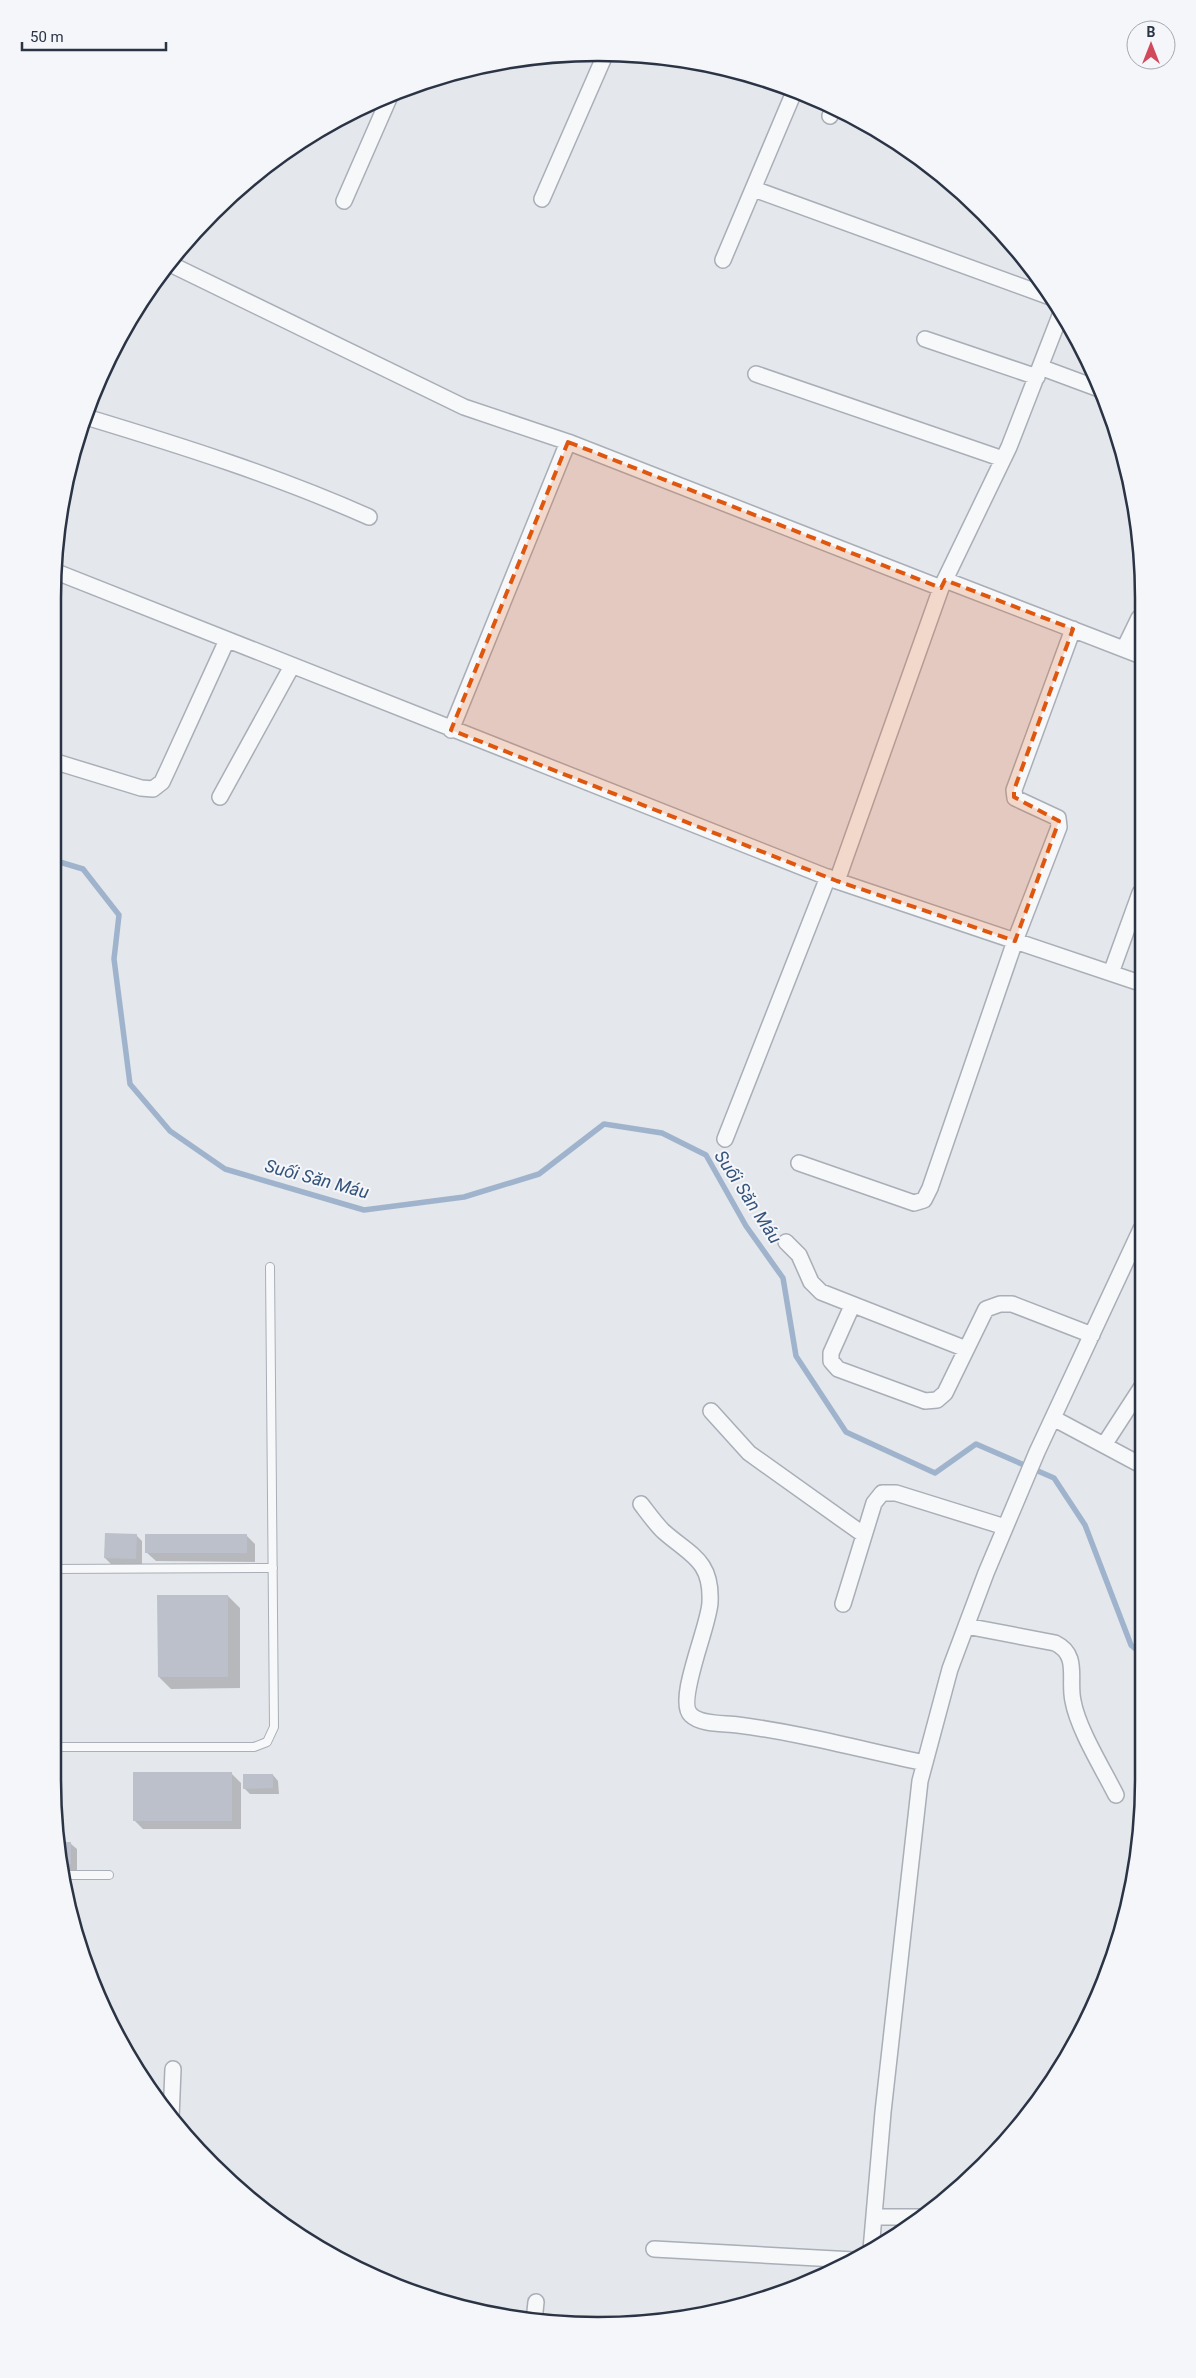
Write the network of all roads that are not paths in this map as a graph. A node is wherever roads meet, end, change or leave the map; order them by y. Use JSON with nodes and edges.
{"nodes":[{"id":1,"x":602,"y":61,"type":"edge"},
{"id":2,"x":792,"y":98,"type":"edge"},
{"id":3,"x":386,"y":105,"type":"edge"},
{"id":4,"x":754,"y":189,"type":"junction"},
{"id":5,"x":542,"y":199,"type":"dead end"},
{"id":6,"x":344,"y":201,"type":"dead end"},
{"id":7,"x":723,"y":260,"type":"dead end"},
{"id":8,"x":175,"y":267,"type":"edge"},
{"id":9,"x":1039,"y":293,"type":"edge"},
{"id":10,"x":1058,"y":322,"type":"edge"},
{"id":11,"x":925,"y":339,"type":"dead end"},
{"id":12,"x":1039,"y":372,"type":"junction"},
{"id":13,"x":756,"y":374,"type":"dead end"},
{"id":14,"x":1091,"y":387,"type":"edge"},
{"id":15,"x":92,"y":419,"type":"edge"},
{"id":16,"x":568,"y":442,"type":"junction"},
{"id":17,"x":1003,"y":459,"type":"junction"},
{"id":18,"x":370,"y":516,"type":"dead end"},
{"id":19,"x":62,"y":574,"type":"edge"},
{"id":20,"x":943,"y":584,"type":"junction"},
{"id":21,"x":1135,"y":626,"type":"edge"},
{"id":22,"x":1073,"y":629,"type":"junction"},
{"id":23,"x":227,"y":640,"type":"junction"},
{"id":24,"x":1124,"y":649,"type":"junction"},
{"id":25,"x":1135,"y":653,"type":"edge"},
{"id":26,"x":292,"y":666,"type":"junction"},
{"id":27,"x":451,"y":730,"type":"junction"},
{"id":28,"x":61,"y":763,"type":"edge"},
{"id":29,"x":220,"y":797,"type":"dead end"},
{"id":30,"x":832,"y":879,"type":"junction"},
{"id":31,"x":1135,"y":908,"type":"edge"},
{"id":32,"x":1015,"y":941,"type":"junction"},
{"id":33,"x":1111,"y":973,"type":"junction"},
{"id":34,"x":1135,"y":981,"type":"edge"},
{"id":35,"x":725,"y":1139,"type":"dead end"},
{"id":36,"x":800,"y":1163,"type":"dead end"},
{"id":37,"x":1135,"y":1241,"type":"edge"},
{"id":38,"x":786,"y":1242,"type":"dead end"},
{"id":39,"x":270,"y":1267,"type":"dead end"},
{"id":40,"x":852,"y":1306,"type":"junction"},
{"id":41,"x":1092,"y":1335,"type":"junction"},
{"id":42,"x":966,"y":1349,"type":"junction"},
{"id":43,"x":1135,"y":1397,"type":"edge"},
{"id":44,"x":711,"y":1412,"type":"dead end"},
{"id":45,"x":1053,"y":1418,"type":"junction"},
{"id":46,"x":1104,"y":1445,"type":"junction"},
{"id":47,"x":1135,"y":1462,"type":"edge"},
{"id":48,"x":641,"y":1504,"type":"dead end"},
{"id":49,"x":1005,"y":1527,"type":"junction"},
{"id":50,"x":864,"y":1535,"type":"junction"},
{"id":51,"x":273,"y":1568,"type":"junction"},
{"id":52,"x":61,"y":1570,"type":"edge"},
{"id":53,"x":843,"y":1604,"type":"dead end"},
{"id":54,"x":966,"y":1626,"type":"junction"},
{"id":55,"x":61,"y":1747,"type":"edge"},
{"id":56,"x":925,"y":1763,"type":"junction"},
{"id":57,"x":1116,"y":1795,"type":"dead end"},
{"id":58,"x":70,"y":1875,"type":"edge"},
{"id":59,"x":109,"y":1875,"type":"dead end"},
{"id":60,"x":173,"y":2069,"type":"dead end"},
{"id":61,"x":171,"y":2106,"type":"edge"},
{"id":62,"x":874,"y":2217,"type":"junction"},
{"id":63,"x":909,"y":2217,"type":"edge"},
{"id":64,"x":872,"y":2241,"type":"edge"},
{"id":65,"x":654,"y":2249,"type":"dead end"},
{"id":66,"x":839,"y":2259,"type":"edge"},
{"id":67,"x":536,"y":2302,"type":"dead end"},
{"id":68,"x":535,"y":2313,"type":"edge"}],
"edges":[{"from":1,"to":5,"type":"street"},
{"from":2,"to":4,"type":"street"},
{"from":3,"to":6,"type":"street"},
{"from":4,"to":7,"type":"street"},
{"from":4,"to":9,"type":"street"},
{"from":8,"to":16,"type":"street"},
{"from":10,"to":12,"type":"street"},
{"from":11,"to":12,"type":"street"},
{"from":12,"to":14,"type":"street"},
{"from":12,"to":17,"type":"street"},
{"from":13,"to":17,"type":"street"},
{"from":15,"to":18,"type":"street"},
{"from":16,"to":20,"type":"street"},
{"from":16,"to":27,"type":"street"},
{"from":17,"to":20,"type":"street"},
{"from":19,"to":23,"type":"street"},
{"from":20,"to":22,"type":"street"},
{"from":20,"to":30,"type":"street"},
{"from":21,"to":24,"type":"street"},
{"from":22,"to":24,"type":"street"},
{"from":22,"to":32,"type":"street"},
{"from":23,"to":26,"type":"street"},
{"from":23,"to":28,"type":"street"},
{"from":24,"to":25,"type":"street"},
{"from":26,"to":27,"type":"street"},
{"from":26,"to":29,"type":"street"},
{"from":27,"to":30,"type":"street"},
{"from":30,"to":32,"type":"street"},
{"from":30,"to":35,"type":"street"},
{"from":31,"to":33,"type":"street"},
{"from":32,"to":33,"type":"street"},
{"from":32,"to":36,"type":"street"},
{"from":33,"to":34,"type":"street"},
{"from":37,"to":41,"type":"street"},
{"from":38,"to":40,"type":"street"},
{"from":39,"to":51,"type":"lane"},
{"from":40,"to":42,"type":"street"},
{"from":40,"to":42,"type":"street"},
{"from":41,"to":42,"type":"street"},
{"from":41,"to":45,"type":"street"},
{"from":43,"to":46,"type":"street"},
{"from":44,"to":50,"type":"street"},
{"from":45,"to":46,"type":"street"},
{"from":45,"to":49,"type":"street"},
{"from":46,"to":47,"type":"street"},
{"from":48,"to":56,"type":"street"},
{"from":49,"to":50,"type":"street"},
{"from":49,"to":54,"type":"street"},
{"from":50,"to":53,"type":"street"},
{"from":51,"to":52,"type":"lane"},
{"from":51,"to":55,"type":"lane"},
{"from":54,"to":56,"type":"street"},
{"from":54,"to":57,"type":"street"},
{"from":56,"to":62,"type":"street"},
{"from":58,"to":59,"type":"lane"},
{"from":60,"to":61,"type":"street"},
{"from":62,"to":63,"type":"street"},
{"from":62,"to":64,"type":"street"},
{"from":65,"to":66,"type":"street"},
{"from":67,"to":68,"type":"street"}]}
